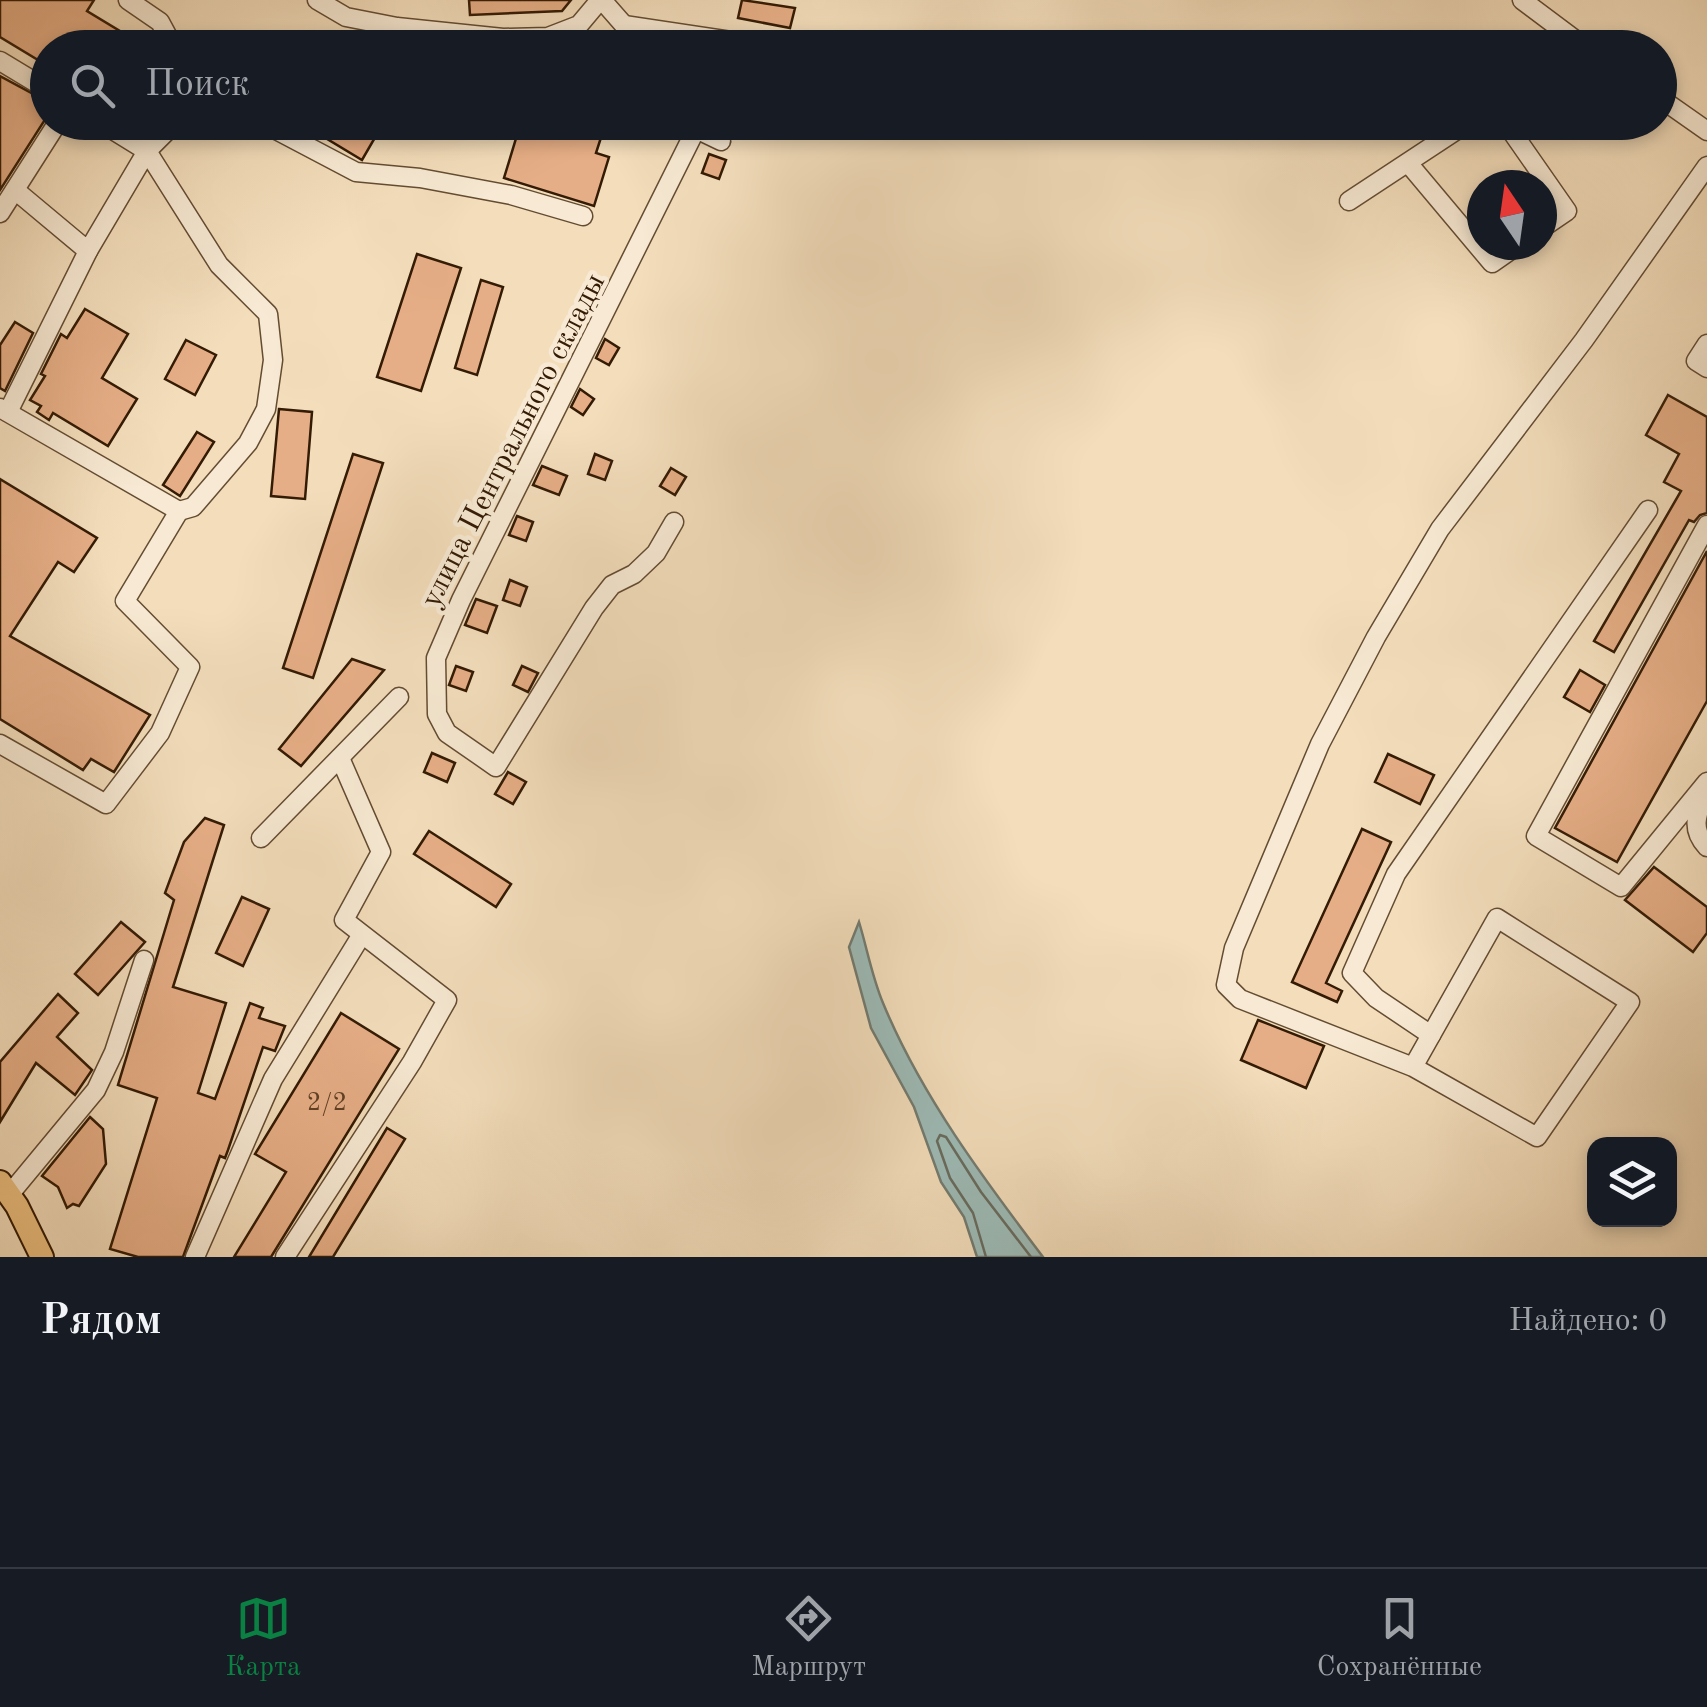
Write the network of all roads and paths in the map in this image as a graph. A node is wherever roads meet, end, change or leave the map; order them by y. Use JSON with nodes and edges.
{"nodes":[{"id":1,"x":128,"y":0,"type":"edge"},
{"id":2,"x":317,"y":0,"type":"edge"},
{"id":3,"x":601,"y":0,"type":"edge"},
{"id":4,"x":1522,"y":0,"type":"edge"},
{"id":5,"x":624,"y":25,"type":"junction"},
{"id":6,"x":164,"y":30,"type":"edge"},
{"id":7,"x":432,"y":30,"type":"edge"},
{"id":8,"x":566,"y":30,"type":"edge"},
{"id":9,"x":628,"y":30,"type":"edge"},
{"id":10,"x":658,"y":30,"type":"edge"},
{"id":11,"x":1551,"y":30,"type":"edge"},
{"id":12,"x":0,"y":61,"type":"edge"},
{"id":13,"x":30,"y":79,"type":"edge"},
{"id":14,"x":1677,"y":110,"type":"edge"},
{"id":15,"x":1707,"y":131,"type":"edge"},
{"id":16,"x":47,"y":140,"type":"edge"},
{"id":17,"x":128,"y":140,"type":"edge"},
{"id":18,"x":159,"y":140,"type":"edge"},
{"id":19,"x":295,"y":140,"type":"edge"},
{"id":20,"x":689,"y":140,"type":"edge"},
{"id":21,"x":1442,"y":140,"type":"edge"},
{"id":22,"x":1517,"y":140,"type":"edge"},
{"id":23,"x":147,"y":152,"type":"junction"},
{"id":24,"x":1408,"y":163,"type":"junction"},
{"id":25,"x":1707,"y":166,"type":"edge"},
{"id":26,"x":1538,"y":170,"type":"edge"},
{"id":27,"x":15,"y":190,"type":"junction"},
{"id":28,"x":1557,"y":197,"type":"edge"},
{"id":29,"x":1349,"y":202,"type":"dead end"},
{"id":30,"x":0,"y":214,"type":"edge"},
{"id":31,"x":583,"y":216,"type":"dead end"},
{"id":32,"x":1557,"y":217,"type":"edge"},
{"id":33,"x":1467,"y":233,"type":"edge"},
{"id":34,"x":88,"y":251,"type":"junction"},
{"id":35,"x":1707,"y":344,"type":"edge"},
{"id":36,"x":1707,"y":368,"type":"edge"},
{"id":37,"x":4,"y":410,"type":"edge"},
{"id":38,"x":1648,"y":510,"type":"dead end"},
{"id":39,"x":178,"y":512,"type":"junction"},
{"id":40,"x":674,"y":522,"type":"dead end"},
{"id":41,"x":1707,"y":526,"type":"edge"},
{"id":42,"x":399,"y":696,"type":"dead end"},
{"id":43,"x":0,"y":744,"type":"edge"},
{"id":44,"x":340,"y":758,"type":"junction"},
{"id":45,"x":1707,"y":784,"type":"edge"},
{"id":46,"x":262,"y":838,"type":"dead end"},
{"id":47,"x":1707,"y":847,"type":"edge"},
{"id":48,"x":361,"y":936,"type":"junction"},
{"id":49,"x":144,"y":960,"type":"dead end"},
{"id":50,"x":1430,"y":1035,"type":"junction"},
{"id":51,"x":1413,"y":1067,"type":"junction"},
{"id":52,"x":5,"y":1189,"type":"edge"},
{"id":53,"x":42,"y":1257,"type":"edge"},
{"id":54,"x":196,"y":1257,"type":"edge"},
{"id":55,"x":285,"y":1257,"type":"edge"}],
"edges":[{"from":1,"to":6,"type":"street"},
{"from":2,"to":7,"type":"street"},
{"from":3,"to":5,"type":"street"},
{"from":3,"to":8,"type":"street"},
{"from":4,"to":11,"type":"street"},
{"from":5,"to":9,"type":"street"},
{"from":5,"to":10,"type":"street"},
{"from":12,"to":13,"type":"street"},
{"from":14,"to":15,"type":"street"},
{"from":16,"to":27,"type":"street"},
{"from":17,"to":23,"type":"street"},
{"from":18,"to":23,"type":"street"},
{"from":19,"to":31,"type":"street"},
{"from":20,"to":40,"type":"street","name":"улица Центрального склады"},
{"from":21,"to":24,"type":"street"},
{"from":22,"to":26,"type":"street"},
{"from":23,"to":34,"type":"street"},
{"from":23,"to":39,"type":"street"},
{"from":24,"to":29,"type":"street"},
{"from":24,"to":33,"type":"street"},
{"from":25,"to":51,"type":"street"},
{"from":27,"to":30,"type":"street"},
{"from":27,"to":34,"type":"street"},
{"from":28,"to":32,"type":"street"},
{"from":34,"to":37,"type":"street"},
{"from":35,"to":36,"type":"street"},
{"from":37,"to":39,"type":"street"},
{"from":38,"to":50,"type":"street"},
{"from":39,"to":43,"type":"street"},
{"from":41,"to":45,"type":"street"},
{"from":42,"to":44,"type":"street"},
{"from":44,"to":46,"type":"street"},
{"from":44,"to":48,"type":"street"},
{"from":45,"to":47,"type":"street"},
{"from":48,"to":54,"type":"street"},
{"from":48,"to":55,"type":"street"},
{"from":49,"to":52,"type":"street"},
{"from":50,"to":51,"type":"street"},
{"from":50,"to":51,"type":"street"},
{"from":52,"to":53,"type":"main road"}]}
